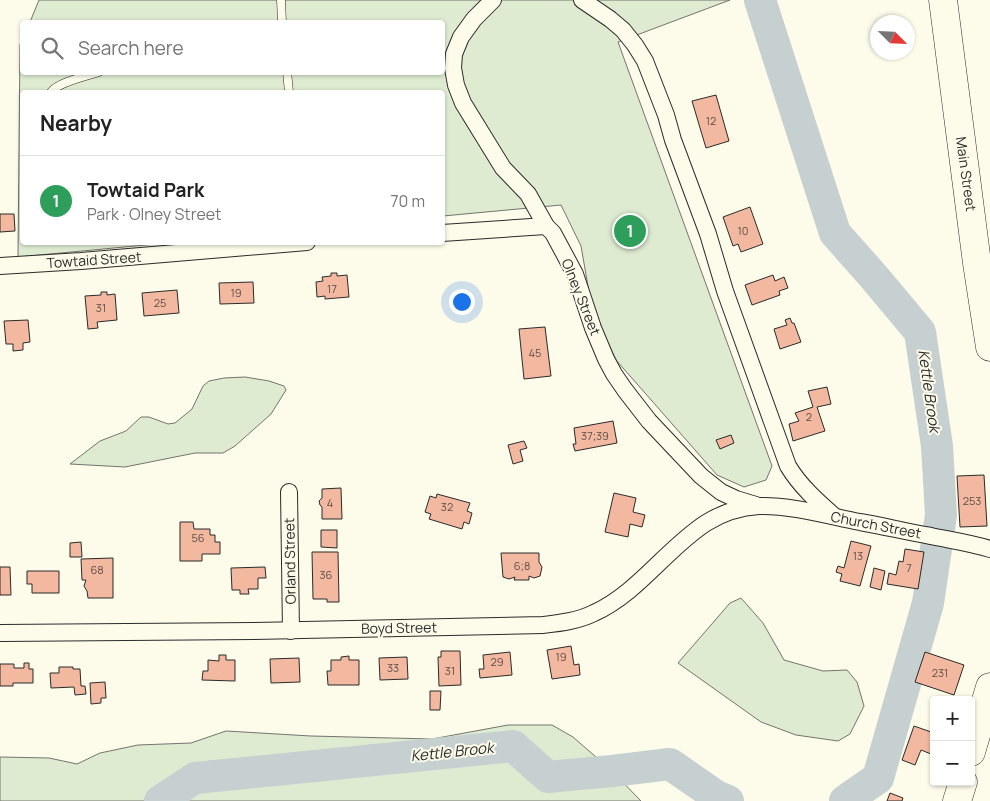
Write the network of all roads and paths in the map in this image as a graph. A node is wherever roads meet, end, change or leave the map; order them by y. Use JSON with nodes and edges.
{"nodes":[{"id":1,"x":281,"y":0,"type":"edge"},
{"id":2,"x":494,"y":0,"type":"edge"},
{"id":3,"x":582,"y":0,"type":"edge"},
{"id":4,"x":943,"y":0,"type":"edge"},
{"id":5,"x":282,"y":20,"type":"edge"},
{"id":6,"x":89,"y":75,"type":"edge"},
{"id":7,"x":287,"y":75,"type":"edge"},
{"id":8,"x":52,"y":90,"type":"edge"},
{"id":9,"x":289,"y":90,"type":"edge"},
{"id":10,"x":546,"y":226,"type":"junction"},
{"id":11,"x":445,"y":232,"type":"edge"},
{"id":12,"x":272,"y":245,"type":"edge"},
{"id":13,"x":0,"y":266,"type":"edge"},
{"id":14,"x":990,"y":347,"type":"edge"},
{"id":15,"x":289,"y":492,"type":"dead end"},
{"id":16,"x":761,"y":506,"type":"junction"},
{"id":17,"x":836,"y":517,"type":"junction"},
{"id":18,"x":990,"y":549,"type":"edge"},
{"id":19,"x":291,"y":631,"type":"junction"},
{"id":20,"x":0,"y":633,"type":"edge"},
{"id":21,"x":990,"y":687,"type":"edge"},
{"id":22,"x":974,"y":741,"type":"edge"},
{"id":23,"x":962,"y":786,"type":"edge"},
{"id":24,"x":957,"y":801,"type":"edge"}],
"edges":[{"from":1,"to":5,"type":"lane"},
{"from":2,"to":10,"type":"street","name":"Olney Street"},
{"from":3,"to":17,"type":"street"},
{"from":4,"to":14,"type":"highway","name":"Main Street"},
{"from":6,"to":8,"type":"lane"},
{"from":7,"to":9,"type":"lane"},
{"from":10,"to":11,"type":"street"},
{"from":10,"to":16,"type":"street","name":"Olney Street"},
{"from":12,"to":13,"type":"street","name":"Towtaid Street"},
{"from":15,"to":19,"type":"street","name":"Orland Street"},
{"from":16,"to":17,"type":"street","name":"Church Street"},
{"from":16,"to":19,"type":"street","name":"Boyd Street"},
{"from":17,"to":18,"type":"street","name":"Church Street"},
{"from":19,"to":20,"type":"street","name":"Boyd Street"},
{"from":21,"to":22,"type":"highway"},
{"from":23,"to":24,"type":"highway"}]}
